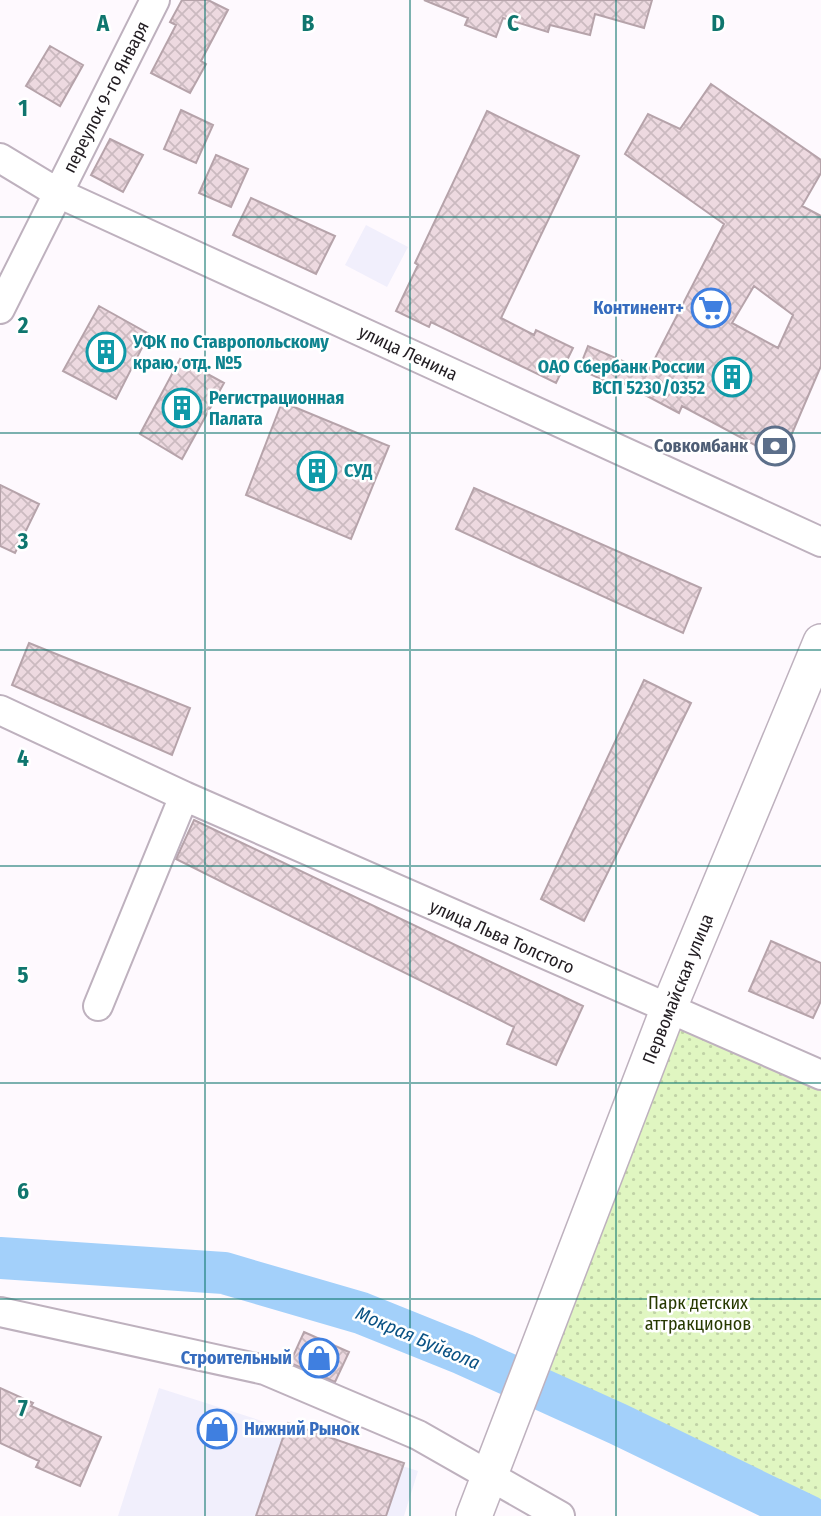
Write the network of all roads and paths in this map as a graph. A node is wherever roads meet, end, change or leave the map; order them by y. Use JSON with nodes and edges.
{"nodes":[{"id":1,"x":155,"y":0,"type":"edge"},
{"id":2,"x":0,"y":158,"type":"edge"},
{"id":3,"x":58,"y":194,"type":"junction"},
{"id":4,"x":0,"y":309,"type":"edge"},
{"id":5,"x":821,"y":542,"type":"edge"},
{"id":6,"x":821,"y":642,"type":"edge"},
{"id":7,"x":0,"y":710,"type":"edge"},
{"id":8,"x":184,"y":796,"type":"junction"},
{"id":9,"x":98,"y":1006,"type":"dead end"},
{"id":10,"x":668,"y":1010,"type":"junction"},
{"id":11,"x":821,"y":1075,"type":"edge"},
{"id":12,"x":0,"y":1312,"type":"edge"},
{"id":13,"x":489,"y":1476,"type":"junction"},
{"id":14,"x":474,"y":1516,"type":"edge"},
{"id":15,"x":560,"y":1516,"type":"edge"}],
"edges":[{"from":1,"to":3,"type":"street","name":"переулок 9-го Января"},
{"from":2,"to":3,"type":"street","name":"улица Ленина"},
{"from":3,"to":4,"type":"street","name":"переулок 9-го Января"},
{"from":3,"to":5,"type":"street","name":"улица Ленина"},
{"from":6,"to":10,"type":"main road","name":"Первомайская улица"},
{"from":7,"to":8,"type":"street","name":"улица Льва Толстого"},
{"from":8,"to":9,"type":"street"},
{"from":8,"to":10,"type":"street","name":"улица Льва Толстого"},
{"from":10,"to":11,"type":"street","name":"улица Льва Толстого"},
{"from":10,"to":13,"type":"main road","name":"Первомайская улица"},
{"from":12,"to":13,"type":"street"},
{"from":13,"to":14,"type":"main road","name":"Первомайская улица"},
{"from":13,"to":15,"type":"street"}]}
